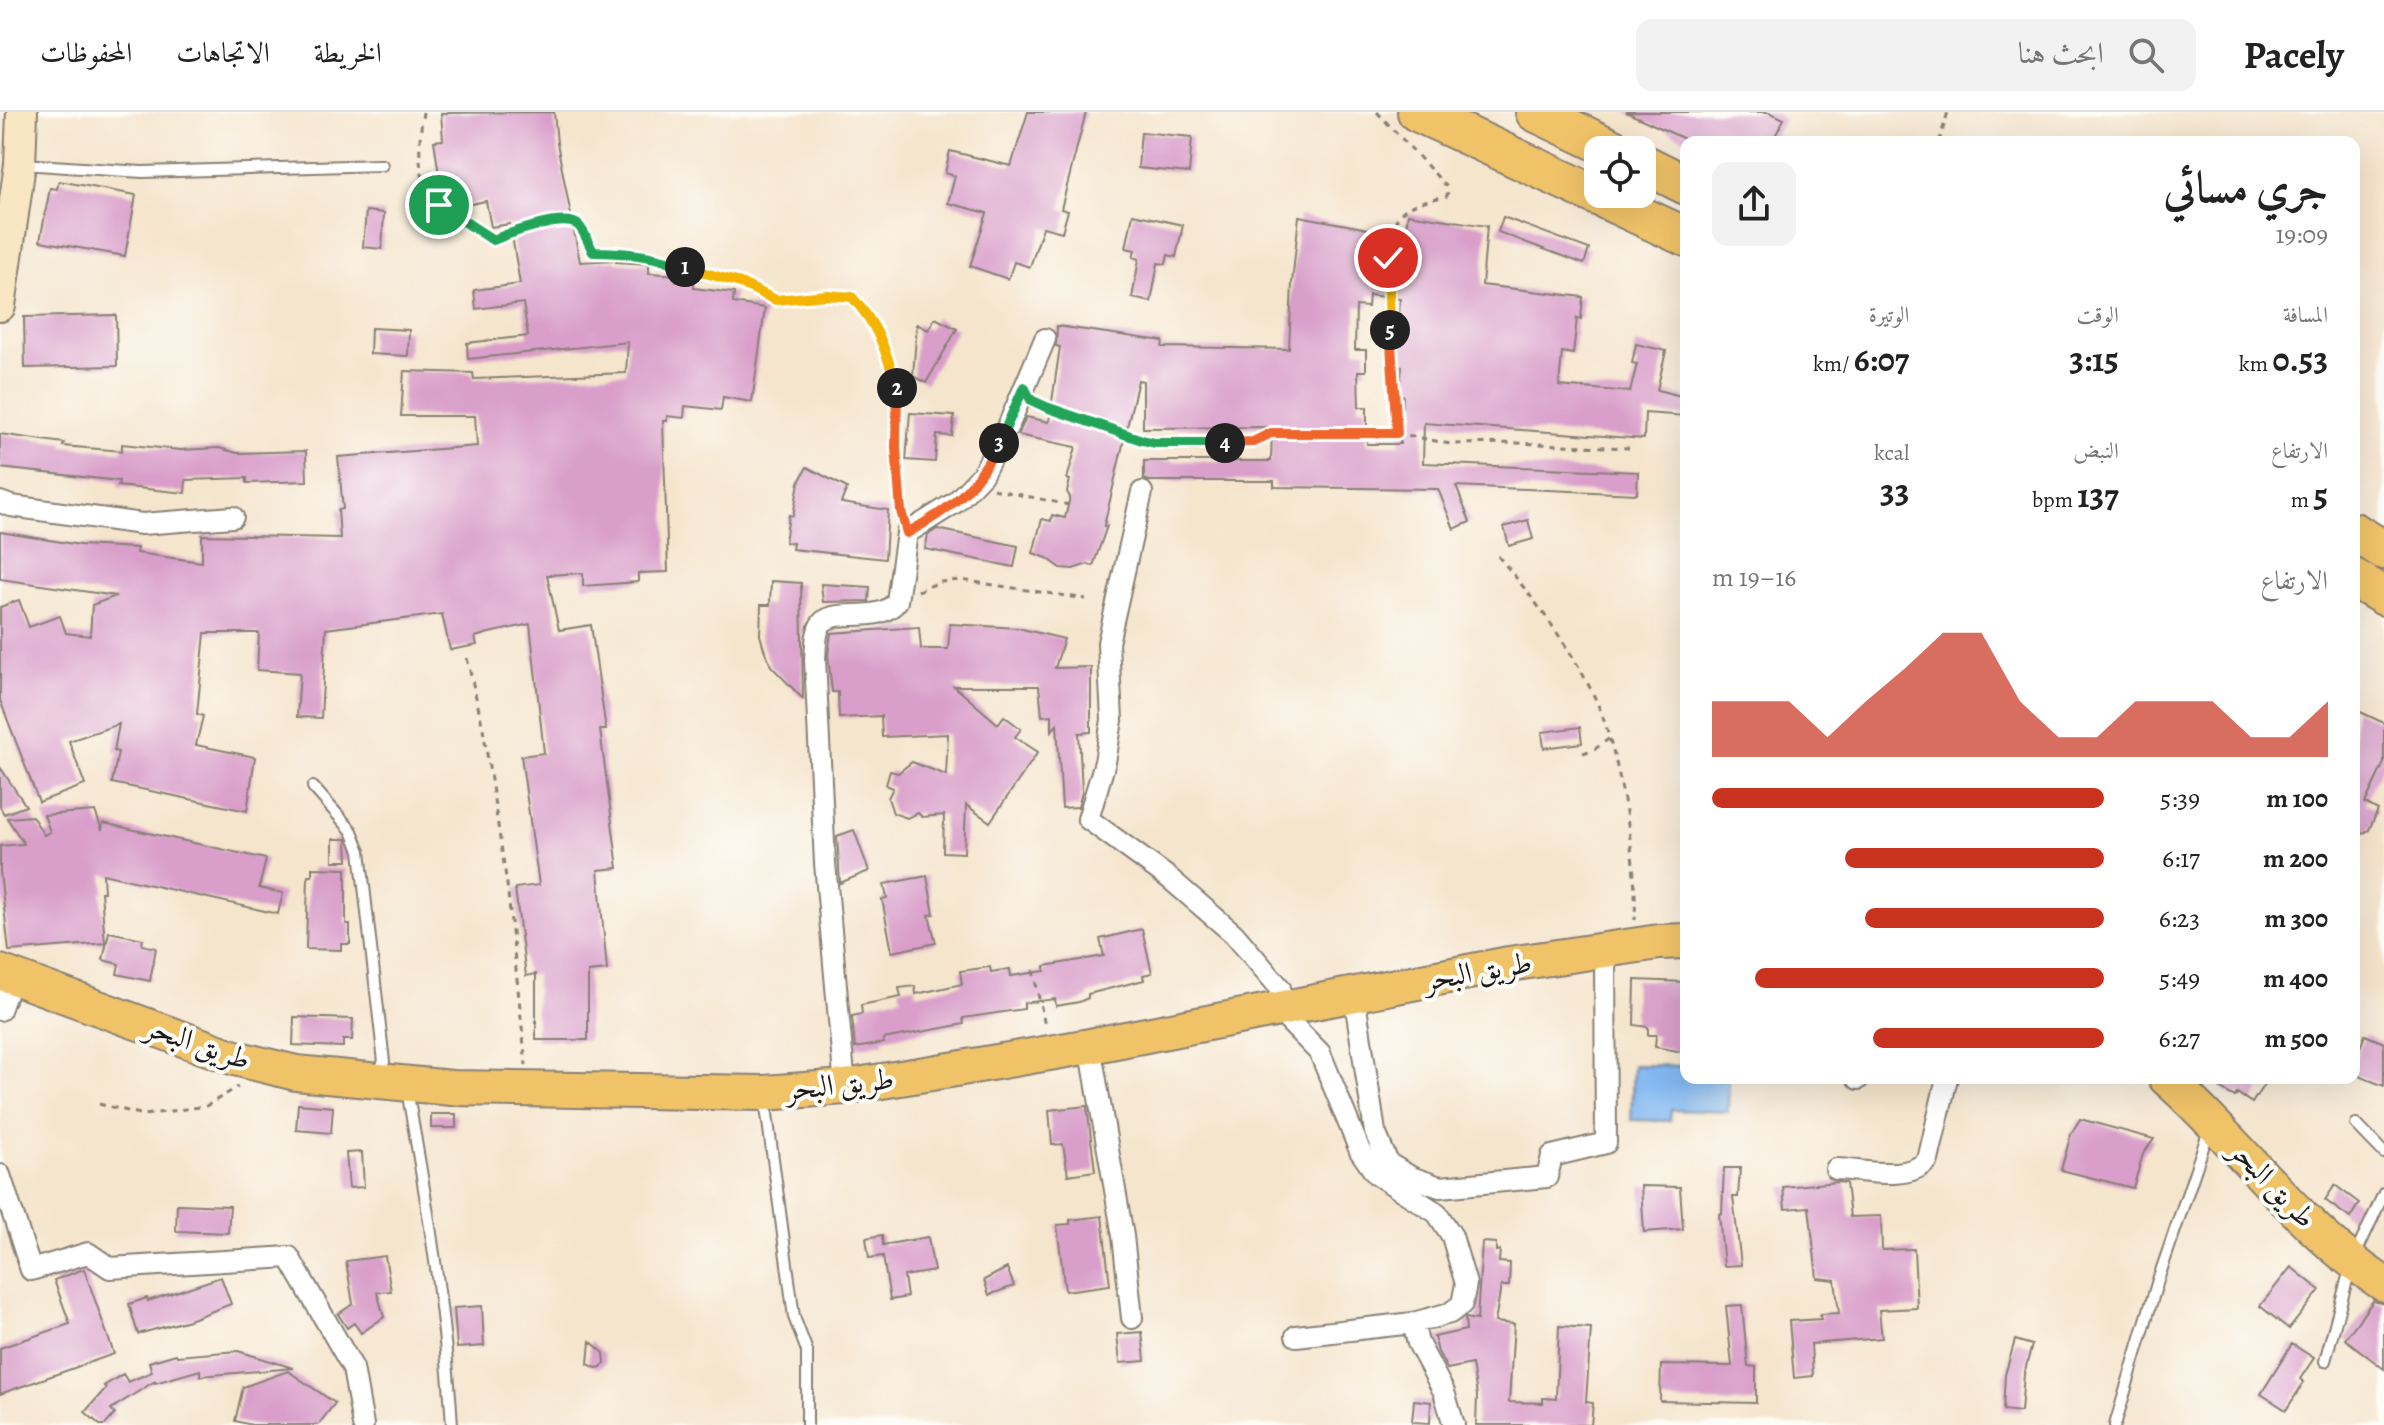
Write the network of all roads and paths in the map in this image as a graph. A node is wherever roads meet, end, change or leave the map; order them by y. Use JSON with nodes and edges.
{"nodes":[{"id":1,"x":22,"y":112,"type":"edge"},
{"id":2,"x":423,"y":112,"type":"edge"},
{"id":3,"x":1377,"y":112,"type":"edge"},
{"id":4,"x":1417,"y":112,"type":"edge"},
{"id":5,"x":1948,"y":112,"type":"edge"},
{"id":6,"x":1554,"y":116,"type":"edge"},
{"id":7,"x":1590,"y":136,"type":"edge"},
{"id":8,"x":1941,"y":136,"type":"edge"},
{"id":9,"x":20,"y":164,"type":"junction"},
{"id":10,"x":382,"y":165,"type":"dead end"},
{"id":11,"x":1656,"y":170,"type":"edge"},
{"id":12,"x":1680,"y":182,"type":"edge"},
{"id":13,"x":1680,"y":234,"type":"edge"},
{"id":14,"x":0,"y":306,"type":"edge"},
{"id":15,"x":1045,"y":339,"type":"dead end"},
{"id":16,"x":1024,"y":387,"type":"junction"},
{"id":17,"x":1397,"y":433,"type":"junction"},
{"id":18,"x":1629,"y":448,"type":"dead end"},
{"id":19,"x":969,"y":489,"type":"junction"},
{"id":20,"x":1142,"y":492,"type":"dead end"},
{"id":21,"x":0,"y":502,"type":"edge"},
{"id":22,"x":1069,"y":505,"type":"dead end"},
{"id":23,"x":233,"y":517,"type":"dead end"},
{"id":24,"x":907,"y":533,"type":"junction"},
{"id":25,"x":2360,"y":536,"type":"edge"},
{"id":26,"x":2384,"y":550,"type":"edge"},
{"id":27,"x":1498,"y":556,"type":"dead end"},
{"id":28,"x":2360,"y":582,"type":"edge"},
{"id":29,"x":2384,"y":596,"type":"edge"},
{"id":30,"x":1086,"y":599,"type":"dead end"},
{"id":31,"x":897,"y":601,"type":"junction"},
{"id":32,"x":467,"y":658,"type":"dead end"},
{"id":33,"x":1610,"y":738,"type":"junction"},
{"id":34,"x":1583,"y":753,"type":"dead end"},
{"id":35,"x":313,"y":787,"type":"dead end"},
{"id":36,"x":1680,"y":941,"type":"edge"},
{"id":37,"x":1619,"y":949,"type":"junction"},
{"id":38,"x":1033,"y":970,"type":"dead end"},
{"id":39,"x":6,"y":974,"type":"edge"},
{"id":40,"x":1354,"y":994,"type":"junction"},
{"id":41,"x":0,"y":1010,"type":"edge"},
{"id":42,"x":1278,"y":1010,"type":"junction"},
{"id":43,"x":1090,"y":1046,"type":"junction"},
{"id":44,"x":1046,"y":1053,"type":"junction"},
{"id":45,"x":267,"y":1066,"type":"junction"},
{"id":46,"x":372,"y":1080,"type":"junction"},
{"id":47,"x":1946,"y":1084,"type":"edge"},
{"id":48,"x":2173,"y":1084,"type":"edge"},
{"id":49,"x":406,"y":1085,"type":"junction"},
{"id":50,"x":845,"y":1087,"type":"junction"},
{"id":51,"x":529,"y":1088,"type":"junction"},
{"id":52,"x":764,"y":1093,"type":"junction"},
{"id":53,"x":99,"y":1104,"type":"dead end"},
{"id":54,"x":2212,"y":1120,"type":"junction"},
{"id":55,"x":2356,"y":1124,"type":"dead end"},
{"id":56,"x":2384,"y":1153,"type":"edge"},
{"id":57,"x":1836,"y":1169,"type":"dead end"},
{"id":58,"x":0,"y":1175,"type":"edge"},
{"id":59,"x":2384,"y":1193,"type":"edge"},
{"id":60,"x":2352,"y":1262,"type":"junction"},
{"id":61,"x":2384,"y":1284,"type":"edge"},
{"id":62,"x":1132,"y":1318,"type":"dead end"},
{"id":63,"x":1413,"y":1323,"type":"junction"},
{"id":64,"x":1296,"y":1336,"type":"dead end"},
{"id":65,"x":2325,"y":1361,"type":"dead end"},
{"id":66,"x":363,"y":1425,"type":"edge"},
{"id":67,"x":452,"y":1425,"type":"edge"},
{"id":68,"x":807,"y":1425,"type":"edge"},
{"id":69,"x":1454,"y":1425,"type":"edge"},
{"id":70,"x":2115,"y":1425,"type":"edge"}],
"edges":[{"from":1,"to":9,"type":"main road"},
{"from":2,"to":24,"type":"path"},
{"from":3,"to":17,"type":"path"},
{"from":4,"to":13,"type":"highway"},
{"from":5,"to":8,"type":"path"},
{"from":6,"to":7,"type":"highway"},
{"from":9,"to":10,"type":"lane"},
{"from":9,"to":14,"type":"main road"},
{"from":11,"to":12,"type":"highway"},
{"from":15,"to":16,"type":"street"},
{"from":16,"to":17,"type":"path"},
{"from":16,"to":19,"type":"street"},
{"from":17,"to":18,"type":"path"},
{"from":19,"to":22,"type":"path"},
{"from":19,"to":24,"type":"street"},
{"from":20,"to":42,"type":"street"},
{"from":21,"to":23,"type":"street"},
{"from":24,"to":31,"type":"street"},
{"from":25,"to":26,"type":"highway"},
{"from":27,"to":33,"type":"path"},
{"from":28,"to":29,"type":"highway"},
{"from":30,"to":31,"type":"path"},
{"from":31,"to":50,"type":"street"},
{"from":32,"to":51,"type":"path"},
{"from":33,"to":34,"type":"path"},
{"from":33,"to":37,"type":"path"},
{"from":35,"to":46,"type":"lane"},
{"from":36,"to":37,"type":"highway","name":"طريق البحر"},
{"from":37,"to":40,"type":"highway","name":"طريق البحر"},
{"from":37,"to":40,"type":"street"},
{"from":38,"to":44,"type":"path"},
{"from":39,"to":41,"type":"street"},
{"from":39,"to":45,"type":"highway","name":"طريق البحر"},
{"from":40,"to":42,"type":"highway","name":"طريق البحر"},
{"from":42,"to":43,"type":"highway","name":"طريق البحر"},
{"from":42,"to":63,"type":"street"},
{"from":43,"to":44,"type":"highway","name":"طريق البحر"},
{"from":43,"to":62,"type":"street"},
{"from":44,"to":50,"type":"highway","name":"طريق البحر"},
{"from":45,"to":46,"type":"highway","name":"طريق البحر"},
{"from":45,"to":53,"type":"path"},
{"from":46,"to":49,"type":"highway","name":"طريق البحر"},
{"from":47,"to":57,"type":"street"},
{"from":48,"to":54,"type":"highway","name":"طريق البحر"},
{"from":49,"to":51,"type":"highway","name":"طريق البحر"},
{"from":49,"to":67,"type":"lane"},
{"from":50,"to":52,"type":"highway","name":"طريق البحر"},
{"from":51,"to":52,"type":"highway","name":"طريق البحر"},
{"from":52,"to":68,"type":"lane"},
{"from":54,"to":60,"type":"highway","name":"طريق البحر"},
{"from":54,"to":70,"type":"lane"},
{"from":55,"to":56,"type":"lane"},
{"from":58,"to":66,"type":"street"},
{"from":59,"to":60,"type":"lane"},
{"from":60,"to":61,"type":"highway","name":"طريق البحر"},
{"from":60,"to":65,"type":"lane"},
{"from":63,"to":64,"type":"street"},
{"from":63,"to":69,"type":"street"}]}
